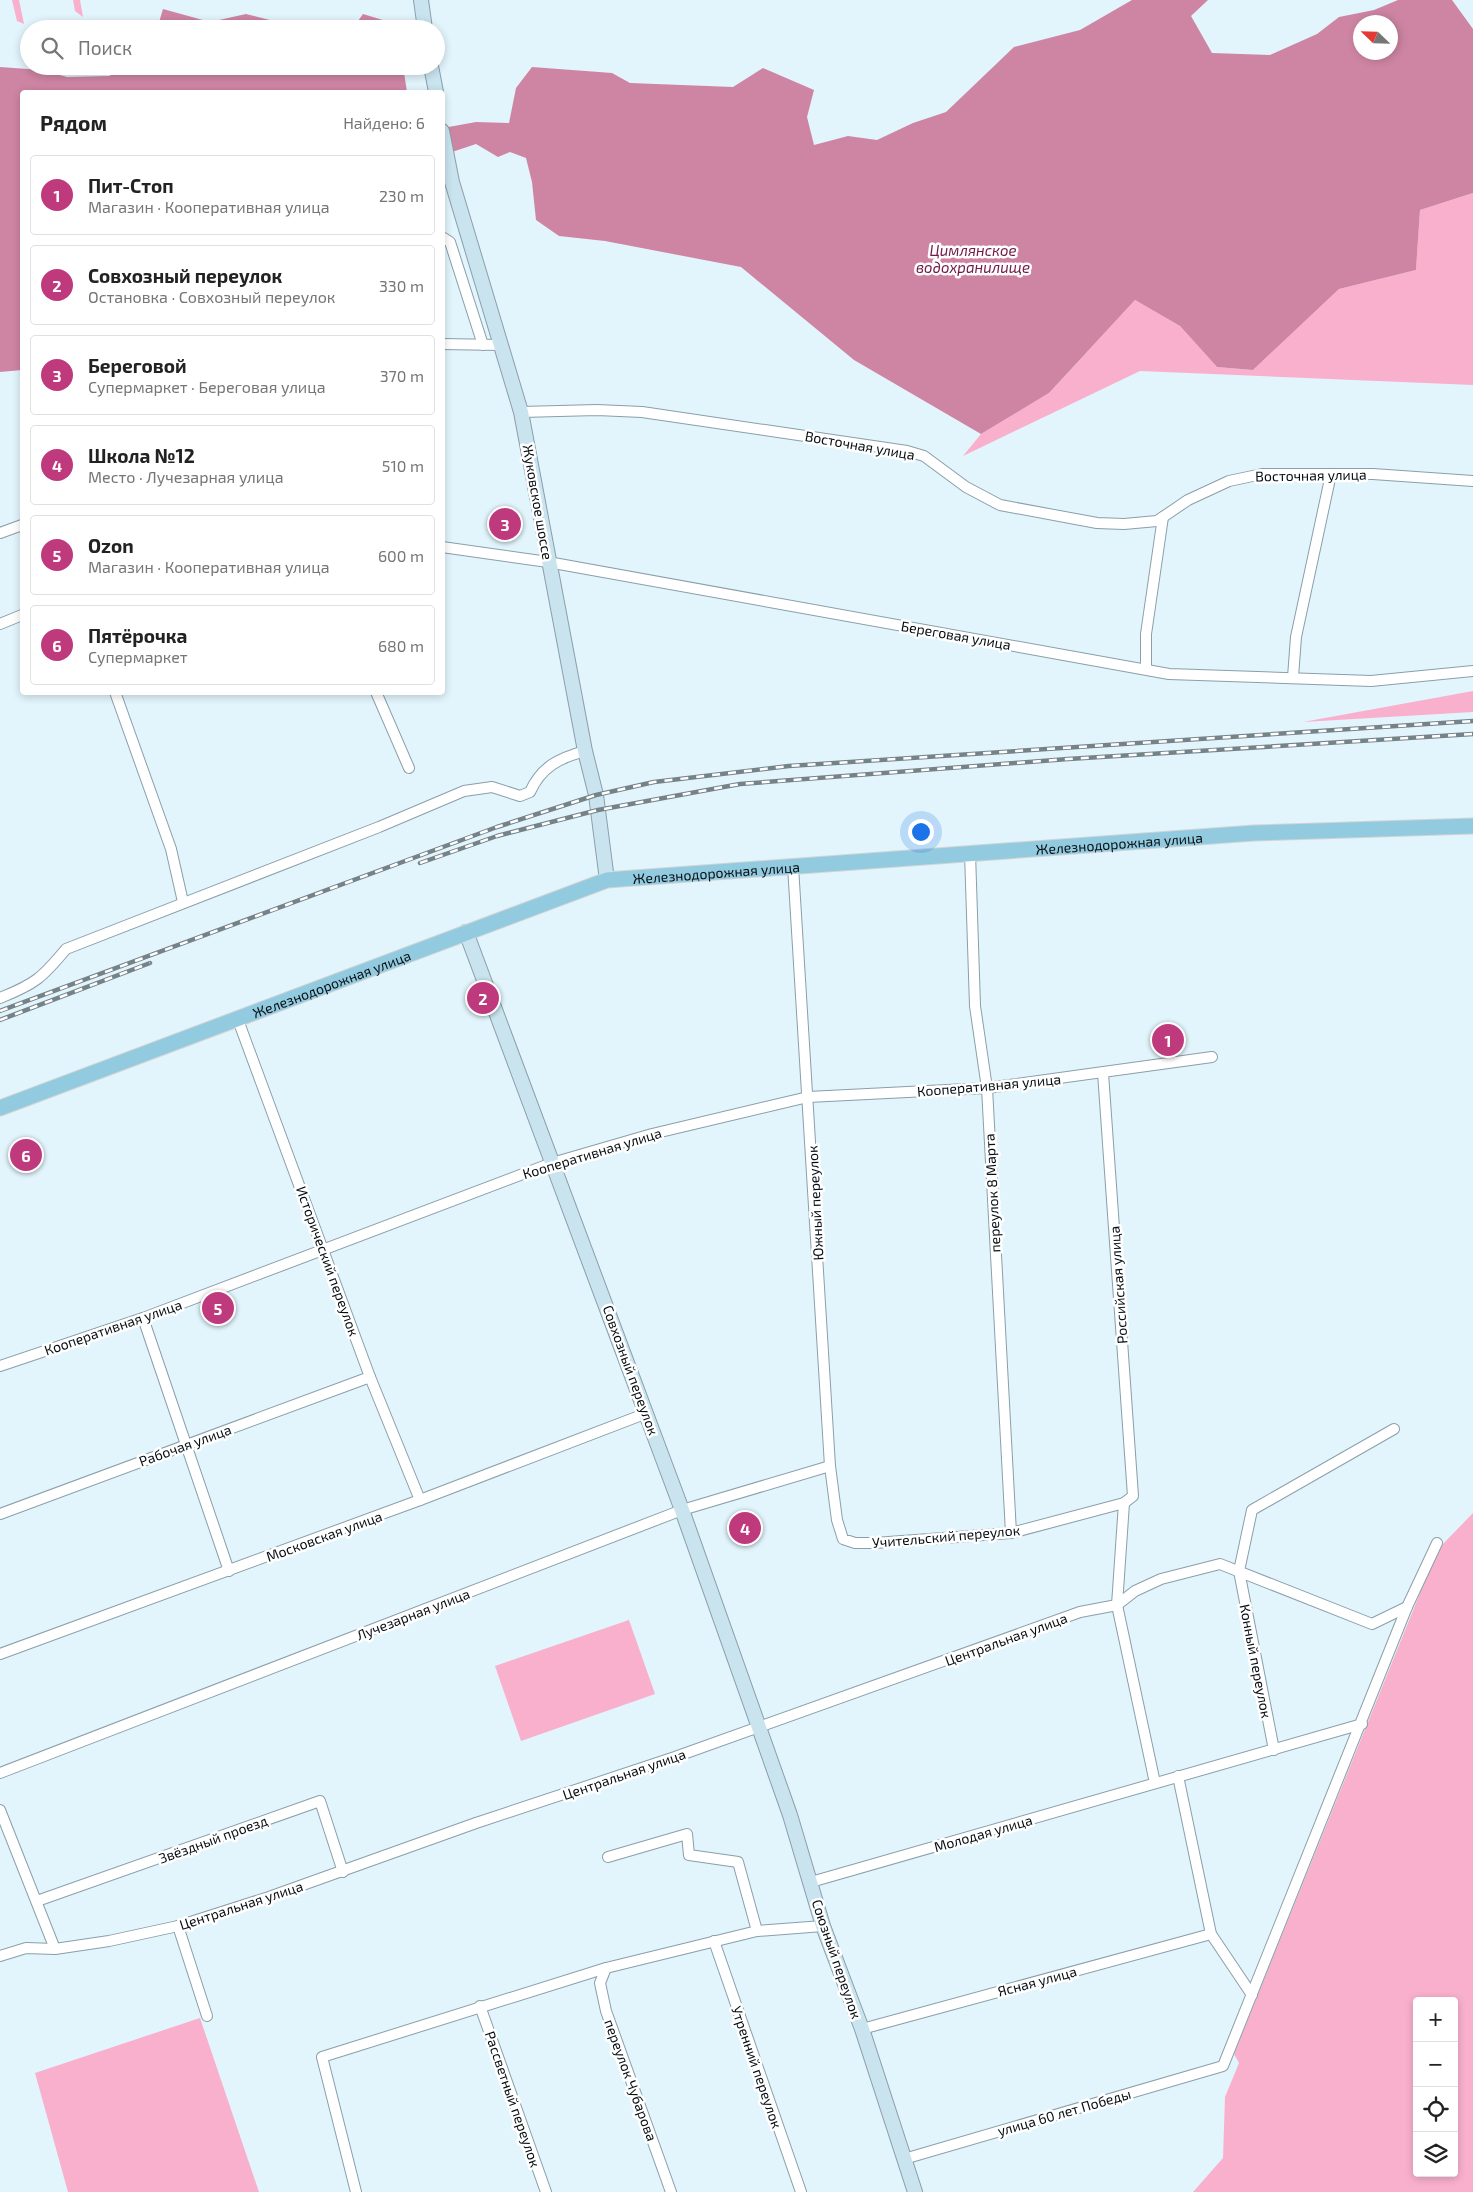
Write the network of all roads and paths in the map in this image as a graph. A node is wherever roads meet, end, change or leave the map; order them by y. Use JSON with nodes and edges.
{"nodes":[{"id":1,"x":420,"y":0,"type":"edge"},
{"id":2,"x":423,"y":20,"type":"edge"},
{"id":3,"x":433,"y":75,"type":"edge"},
{"id":4,"x":436,"y":90,"type":"edge"},
{"id":5,"x":445,"y":146,"type":"edge"},
{"id":6,"x":445,"y":239,"type":"edge"},
{"id":7,"x":445,"y":344,"type":"edge"},
{"id":8,"x":483,"y":345,"type":"junction"},
{"id":9,"x":500,"y":345,"type":"junction"},
{"id":10,"x":521,"y":412,"type":"junction"},
{"id":11,"x":1330,"y":474,"type":"junction"},
{"id":12,"x":1473,"y":481,"type":"edge"},
{"id":13,"x":1163,"y":517,"type":"junction"},
{"id":14,"x":20,"y":526,"type":"edge"},
{"id":15,"x":0,"y":533,"type":"edge"},
{"id":16,"x":445,"y":547,"type":"edge"},
{"id":17,"x":548,"y":562,"type":"junction"},
{"id":18,"x":20,"y":616,"type":"edge"},
{"id":19,"x":0,"y":624,"type":"edge"},
{"id":20,"x":1146,"y":669,"type":"junction"},
{"id":21,"x":1473,"y":671,"type":"edge"},
{"id":22,"x":1293,"y":677,"type":"junction"},
{"id":23,"x":116,"y":695,"type":"edge"},
{"id":24,"x":377,"y":695,"type":"edge"},
{"id":25,"x":585,"y":751,"type":"junction"},
{"id":26,"x":409,"y":768,"type":"dead end"},
{"id":27,"x":1473,"y":826,"type":"edge"},
{"id":28,"x":970,"y":853,"type":"junction"},
{"id":29,"x":793,"y":866,"type":"junction"},
{"id":30,"x":607,"y":880,"type":"junction"},
{"id":31,"x":183,"y":902,"type":"junction"},
{"id":32,"x":466,"y":932,"type":"junction"},
{"id":33,"x":0,"y":998,"type":"edge"},
{"id":34,"x":238,"y":1020,"type":"junction"},
{"id":35,"x":1212,"y":1057,"type":"dead end"},
{"id":36,"x":1103,"y":1074,"type":"junction"},
{"id":37,"x":986,"y":1088,"type":"junction"},
{"id":38,"x":808,"y":1097,"type":"junction"},
{"id":39,"x":0,"y":1108,"type":"edge"},
{"id":40,"x":552,"y":1163,"type":"junction"},
{"id":41,"x":324,"y":1250,"type":"junction"},
{"id":42,"x":143,"y":1318,"type":"junction"},
{"id":43,"x":0,"y":1366,"type":"edge"},
{"id":44,"x":370,"y":1376,"type":"junction"},
{"id":45,"x":647,"y":1413,"type":"junction"},
{"id":46,"x":1394,"y":1429,"type":"dead end"},
{"id":47,"x":186,"y":1444,"type":"junction"},
{"id":48,"x":830,"y":1466,"type":"junction"},
{"id":49,"x":1133,"y":1496,"type":"joint"},
{"id":50,"x":420,"y":1500,"type":"junction"},
{"id":51,"x":1124,"y":1503,"type":"junction"},
{"id":52,"x":682,"y":1510,"type":"junction"},
{"id":53,"x":0,"y":1514,"type":"edge"},
{"id":54,"x":1011,"y":1533,"type":"junction"},
{"id":55,"x":843,"y":1539,"type":"joint"},
{"id":56,"x":1437,"y":1543,"type":"dead end"},
{"id":57,"x":229,"y":1571,"type":"junction"},
{"id":58,"x":1239,"y":1571,"type":"junction"},
{"id":59,"x":1117,"y":1605,"type":"junction"},
{"id":60,"x":1407,"y":1607,"type":"junction"},
{"id":61,"x":0,"y":1654,"type":"edge"},
{"id":62,"x":1362,"y":1724,"type":"junction"},
{"id":63,"x":757,"y":1727,"type":"junction"},
{"id":64,"x":1274,"y":1750,"type":"junction"},
{"id":65,"x":0,"y":1773,"type":"edge"},
{"id":66,"x":1178,"y":1776,"type":"junction"},
{"id":67,"x":1155,"y":1784,"type":"junction"},
{"id":68,"x":0,"y":1810,"type":"edge"},
{"id":69,"x":608,"y":1857,"type":"dead end"},
{"id":70,"x":343,"y":1872,"type":"junction"},
{"id":71,"x":811,"y":1882,"type":"junction"},
{"id":72,"x":36,"y":1901,"type":"junction"},
{"id":73,"x":178,"y":1926,"type":"junction"},
{"id":74,"x":823,"y":1926,"type":"junction"},
{"id":75,"x":758,"y":1931,"type":"junction"},
{"id":76,"x":1211,"y":1934,"type":"junction"},
{"id":77,"x":714,"y":1941,"type":"junction"},
{"id":78,"x":55,"y":1949,"type":"junction"},
{"id":79,"x":0,"y":1956,"type":"edge"},
{"id":80,"x":606,"y":1968,"type":"junction"},
{"id":81,"x":1252,"y":1995,"type":"junction"},
{"id":82,"x":480,"y":2006,"type":"junction"},
{"id":83,"x":207,"y":2016,"type":"dead end"},
{"id":84,"x":862,"y":2029,"type":"junction"},
{"id":85,"x":904,"y":2159,"type":"junction"},
{"id":86,"x":356,"y":2192,"type":"edge"},
{"id":87,"x":546,"y":2192,"type":"edge"},
{"id":88,"x":671,"y":2192,"type":"edge"},
{"id":89,"x":801,"y":2192,"type":"edge"},
{"id":90,"x":915,"y":2192,"type":"edge"}],
"edges":[{"from":1,"to":2,"type":"street"},
{"from":3,"to":4,"type":"street"},
{"from":5,"to":9,"type":"street","name":"Жуковское шоссе"},
{"from":6,"to":8,"type":"street"},
{"from":7,"to":8,"type":"street"},
{"from":8,"to":9,"type":"street"},
{"from":9,"to":10,"type":"street","name":"Жуковское шоссе"},
{"from":10,"to":13,"type":"street","name":"Восточная улица"},
{"from":10,"to":17,"type":"street","name":"Жуковское шоссе"},
{"from":11,"to":12,"type":"street","name":"Восточная улица"},
{"from":11,"to":13,"type":"street","name":"Восточная улица"},
{"from":11,"to":22,"type":"street"},
{"from":13,"to":20,"type":"street"},
{"from":14,"to":15,"type":"street"},
{"from":16,"to":17,"type":"street","name":"Береговая улица"},
{"from":17,"to":20,"type":"street","name":"Береговая улица"},
{"from":17,"to":25,"type":"street","name":"Жуковское шоссе"},
{"from":18,"to":19,"type":"street"},
{"from":20,"to":22,"type":"street","name":"Береговая улица"},
{"from":21,"to":22,"type":"street","name":"Береговая улица"},
{"from":23,"to":31,"type":"street"},
{"from":24,"to":26,"type":"street"},
{"from":25,"to":30,"type":"street","name":"Жуковское шоссе"},
{"from":25,"to":31,"type":"street"},
{"from":27,"to":28,"type":"main road","name":"Железнодорожная улица"},
{"from":28,"to":29,"type":"main road","name":"Железнодорожная улица"},
{"from":28,"to":37,"type":"street","name":"переулок 8 Марта"},
{"from":29,"to":30,"type":"main road","name":"Железнодорожная улица"},
{"from":29,"to":38,"type":"street","name":"Южный переулок"},
{"from":30,"to":32,"type":"main road","name":"Железнодорожная улица"},
{"from":31,"to":33,"type":"street"},
{"from":32,"to":34,"type":"main road","name":"Железнодорожная улица"},
{"from":32,"to":40,"type":"street","name":"Совхозный переулок"},
{"from":34,"to":39,"type":"main road","name":"Железнодорожная улица"},
{"from":34,"to":41,"type":"street","name":"Исторический переулок"},
{"from":35,"to":36,"type":"street","name":"Кооперативная улица"},
{"from":36,"to":37,"type":"street","name":"Кооперативная улица"},
{"from":36,"to":49,"type":"street","name":"Российская улица"},
{"from":37,"to":38,"type":"street","name":"Кооперативная улица"},
{"from":37,"to":54,"type":"street","name":"переулок 8 Марта"},
{"from":38,"to":40,"type":"street","name":"Кооперативная улица"},
{"from":38,"to":48,"type":"street","name":"Южный переулок"},
{"from":40,"to":41,"type":"street","name":"Кооперативная улица"},
{"from":40,"to":45,"type":"street","name":"Совхозный переулок"},
{"from":41,"to":42,"type":"street","name":"Кооперативная улица"},
{"from":41,"to":44,"type":"street","name":"Исторический переулок"},
{"from":42,"to":43,"type":"street","name":"Кооперативная улица"},
{"from":42,"to":47,"type":"street"},
{"from":44,"to":47,"type":"street","name":"Рабочая улица"},
{"from":44,"to":50,"type":"street","name":"Исторический переулок"},
{"from":45,"to":50,"type":"street","name":"Московская улица"},
{"from":45,"to":52,"type":"street","name":"Совхозный переулок"},
{"from":46,"to":58,"type":"street"},
{"from":47,"to":53,"type":"street","name":"Рабочая улица"},
{"from":47,"to":57,"type":"street"},
{"from":48,"to":52,"type":"street","name":"Лучезарная улица"},
{"from":48,"to":55,"type":"street","name":"Южный переулок"},
{"from":49,"to":51,"type":"street","name":"Учительский переулок"},
{"from":50,"to":57,"type":"street","name":"Московская улица"},
{"from":51,"to":54,"type":"street","name":"Учительский переулок"},
{"from":51,"to":59,"type":"street"},
{"from":52,"to":63,"type":"street","name":"Совхозный переулок"},
{"from":52,"to":65,"type":"street","name":"Лучезарная улица"},
{"from":54,"to":55,"type":"street","name":"Учительский переулок"},
{"from":56,"to":60,"type":"street"},
{"from":57,"to":61,"type":"street","name":"Московская улица"},
{"from":58,"to":59,"type":"street","name":"Центральная улица"},
{"from":58,"to":60,"type":"street","name":"Центральная улица"},
{"from":58,"to":64,"type":"street","name":"Конный переулок"},
{"from":59,"to":63,"type":"street","name":"Центральная улица"},
{"from":59,"to":67,"type":"street"},
{"from":60,"to":62,"type":"street"},
{"from":62,"to":64,"type":"street","name":"Молодая улица"},
{"from":62,"to":81,"type":"street"},
{"from":63,"to":70,"type":"street","name":"Центральная улица"},
{"from":63,"to":71,"type":"street","name":"Союзный переулок"},
{"from":64,"to":66,"type":"street","name":"Молодая улица"},
{"from":66,"to":67,"type":"street","name":"Молодая улица"},
{"from":66,"to":76,"type":"street"},
{"from":67,"to":71,"type":"street","name":"Молодая улица"},
{"from":68,"to":72,"type":"street"},
{"from":69,"to":75,"type":"street"},
{"from":70,"to":72,"type":"street","name":"Звёздный проезд"},
{"from":70,"to":73,"type":"street","name":"Центральная улица"},
{"from":71,"to":74,"type":"street","name":"Союзный переулок"},
{"from":72,"to":78,"type":"street"},
{"from":73,"to":78,"type":"street","name":"Центральная улица"},
{"from":73,"to":83,"type":"street"},
{"from":74,"to":75,"type":"street"},
{"from":74,"to":84,"type":"street","name":"Союзный переулок"},
{"from":75,"to":77,"type":"street"},
{"from":76,"to":81,"type":"street"},
{"from":76,"to":84,"type":"street","name":"Ясная улица"},
{"from":77,"to":80,"type":"street"},
{"from":77,"to":89,"type":"street","name":"Утренний переулок"},
{"from":78,"to":79,"type":"street","name":"Центральная улица"},
{"from":80,"to":82,"type":"street"},
{"from":80,"to":88,"type":"street","name":"переулок Чубарова"},
{"from":81,"to":85,"type":"street","name":"улица 60 лет Победы"},
{"from":82,"to":86,"type":"street"},
{"from":82,"to":87,"type":"street","name":"Рассветный переулок"},
{"from":84,"to":85,"type":"street","name":"Союзный переулок"},
{"from":85,"to":90,"type":"street","name":"Союзный переулок"}]}
